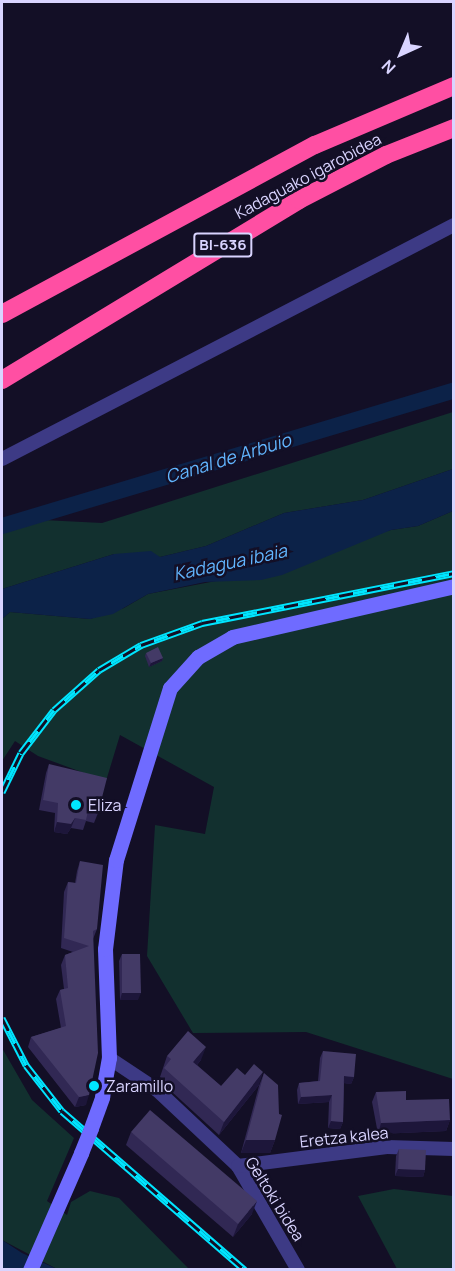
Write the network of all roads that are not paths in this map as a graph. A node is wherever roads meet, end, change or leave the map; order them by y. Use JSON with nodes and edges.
{"nodes":[{"id":1,"x":453,"y":86,"type":"edge"},
{"id":2,"x":453,"y":128,"type":"edge"},
{"id":3,"x":453,"y":225,"type":"edge"},
{"id":4,"x":2,"y":314,"type":"edge"},
{"id":5,"x":2,"y":380,"type":"edge"},
{"id":6,"x":2,"y":459,"type":"edge"},
{"id":7,"x":453,"y":586,"type":"edge"},
{"id":8,"x":109,"y":1058,"type":"junction"},
{"id":9,"x":453,"y":1149,"type":"edge"},
{"id":10,"x":238,"y":1166,"type":"junction"},
{"id":11,"x":30,"y":1269,"type":"edge"},
{"id":12,"x":298,"y":1269,"type":"edge"}],
"edges":[{"from":1,"to":4,"type":"highway","name":"Kadaguako igarobidea","number":"BI-636"},
{"from":2,"to":5,"type":"highway","name":"Kadaguako igarobidea","number":"BI-636"},
{"from":3,"to":6,"type":"street"},
{"from":7,"to":8,"type":"street"},
{"from":8,"to":10,"type":"street","name":"Geltoki bidea"},
{"from":8,"to":11,"type":"street","bridge":true},
{"from":9,"to":10,"type":"street","name":"Eretza kalea"},
{"from":10,"to":12,"type":"street","name":"Geltoki bidea"}]}
